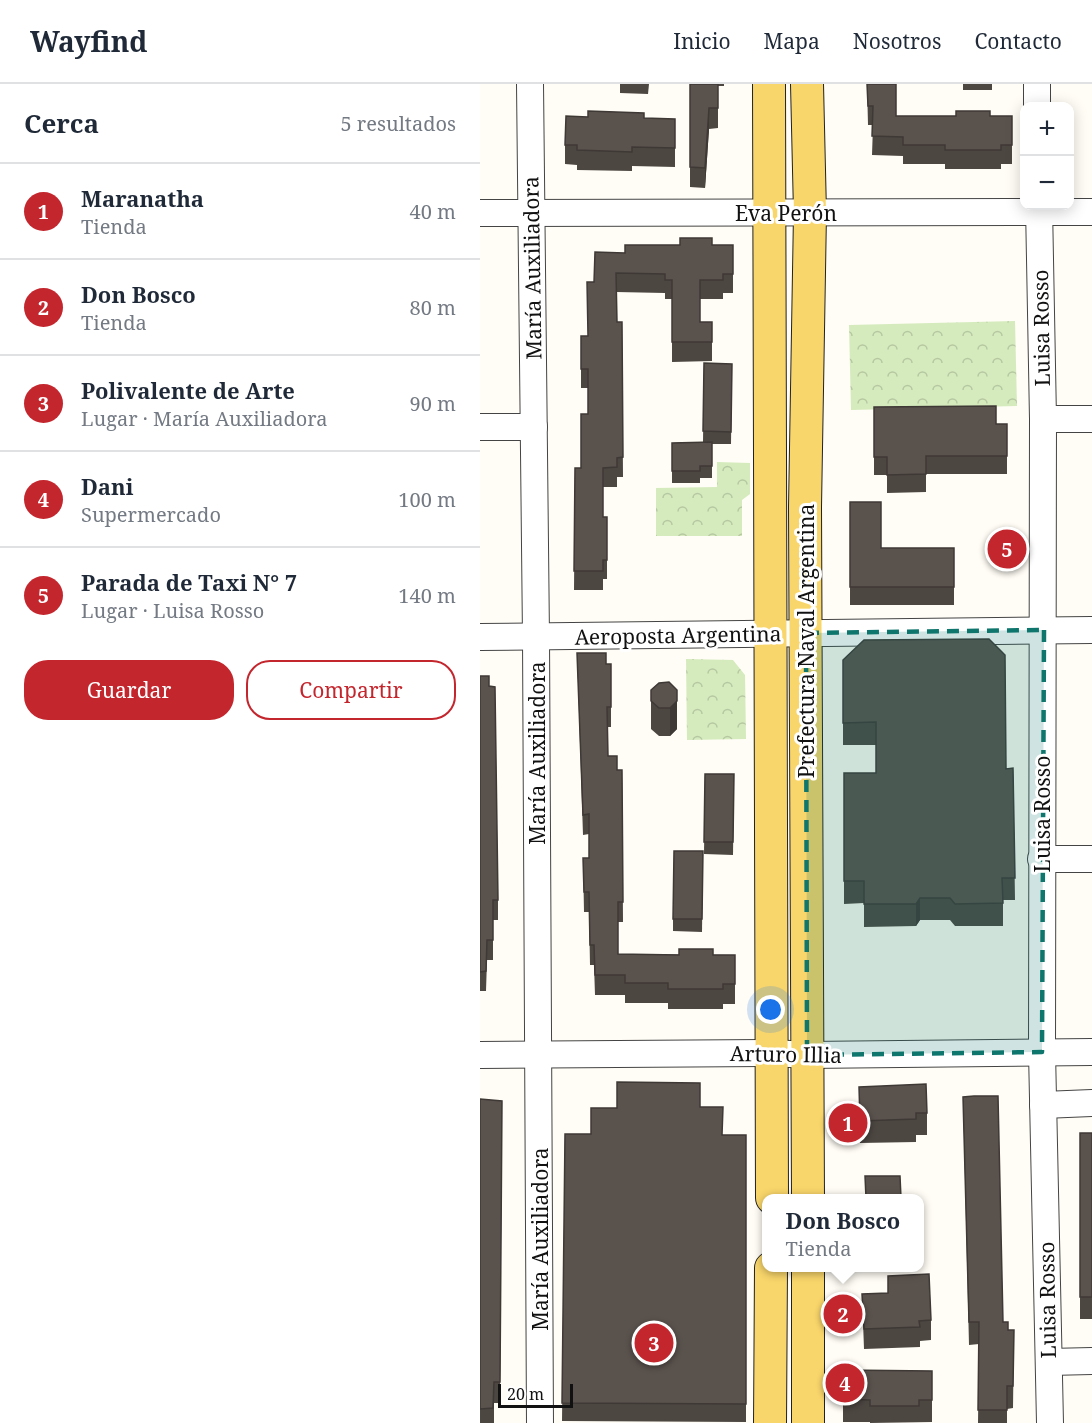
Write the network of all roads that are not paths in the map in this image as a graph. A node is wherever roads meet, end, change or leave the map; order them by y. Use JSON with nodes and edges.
{"nodes":[{"id":1,"x":530,"y":84,"type":"edge"},
{"id":2,"x":769,"y":84,"type":"edge"},
{"id":3,"x":807,"y":84,"type":"edge"},
{"id":4,"x":1037,"y":84,"type":"edge"},
{"id":5,"x":1037,"y":102,"type":"edge"},
{"id":6,"x":1020,"y":209,"type":"edge"},
{"id":7,"x":1039,"y":210,"type":"edge"},
{"id":8,"x":1057,"y":210,"type":"edge"},
{"id":9,"x":1092,"y":212,"type":"edge"},
{"id":10,"x":480,"y":213,"type":"edge"},
{"id":11,"x":531,"y":213,"type":"junction"},
{"id":12,"x":770,"y":213,"type":"junction"},
{"id":13,"x":810,"y":213,"type":"junction"},
{"id":14,"x":1043,"y":419,"type":"junction"},
{"id":15,"x":1092,"y":419,"type":"edge"},
{"id":16,"x":480,"y":427,"type":"edge"},
{"id":17,"x":534,"y":427,"type":"junction"},
{"id":18,"x":1044,"y":630,"type":"junction"},
{"id":19,"x":1092,"y":630,"type":"edge"},
{"id":20,"x":806,"y":633,"type":"junction"},
{"id":21,"x":772,"y":634,"type":"junction"},
{"id":22,"x":537,"y":637,"type":"junction"},
{"id":23,"x":480,"y":638,"type":"edge"},
{"id":24,"x":1041,"y":858,"type":"junction"},
{"id":25,"x":1092,"y":859,"type":"edge"},
{"id":26,"x":1042,"y":1052,"type":"junction"},
{"id":27,"x":1092,"y":1052,"type":"edge"},
{"id":28,"x":773,"y":1053,"type":"junction"},
{"id":29,"x":539,"y":1054,"type":"junction"},
{"id":30,"x":480,"y":1055,"type":"edge"},
{"id":31,"x":807,"y":1055,"type":"junction"},
{"id":32,"x":1092,"y":1103,"type":"edge"},
{"id":33,"x":1043,"y":1105,"type":"junction"},
{"id":34,"x":772,"y":1194,"type":"edge"},
{"id":35,"x":808,"y":1194,"type":"edge"},
{"id":36,"x":771,"y":1272,"type":"edge"},
{"id":37,"x":808,"y":1272,"type":"edge"},
{"id":38,"x":1092,"y":1361,"type":"edge"},
{"id":39,"x":1049,"y":1362,"type":"junction"},
{"id":40,"x":540,"y":1423,"type":"edge"},
{"id":41,"x":770,"y":1423,"type":"edge"},
{"id":42,"x":808,"y":1423,"type":"edge"},
{"id":43,"x":1050,"y":1423,"type":"edge"}],
"edges":[{"from":1,"to":11,"type":"street","name":"María Auxiliadora"},
{"from":2,"to":12,"type":"main road","name":"Prefectura Naval Argentina"},
{"from":3,"to":13,"type":"main road","name":"Prefectura Naval Argentina"},
{"from":4,"to":5,"type":"street"},
{"from":6,"to":13,"type":"street","name":"Eva Perón"},
{"from":7,"to":14,"type":"street","name":"Luisa Rosso"},
{"from":8,"to":9,"type":"street","name":"Eva Perón"},
{"from":10,"to":11,"type":"street","name":"Eva Perón"},
{"from":11,"to":12,"type":"street","name":"Eva Perón"},
{"from":11,"to":17,"type":"street","name":"María Auxiliadora"},
{"from":12,"to":13,"type":"street","name":"Eva Perón"},
{"from":12,"to":21,"type":"main road","name":"Prefectura Naval Argentina"},
{"from":13,"to":20,"type":"main road","name":"Prefectura Naval Argentina"},
{"from":14,"to":15,"type":"street"},
{"from":14,"to":18,"type":"street","name":"Luisa Rosso"},
{"from":16,"to":17,"type":"street"},
{"from":17,"to":22,"type":"street","name":"María Auxiliadora"},
{"from":18,"to":19,"type":"street","name":"Aeroposta Argentina"},
{"from":18,"to":20,"type":"street","name":"Aeroposta Argentina"},
{"from":18,"to":24,"type":"street","name":"Luisa Rosso"},
{"from":20,"to":21,"type":"street","name":"Aeroposta Argentina"},
{"from":20,"to":31,"type":"main road","name":"Prefectura Naval Argentina"},
{"from":21,"to":22,"type":"street","name":"Aeroposta Argentina"},
{"from":21,"to":28,"type":"main road","name":"Prefectura Naval Argentina"},
{"from":22,"to":23,"type":"street","name":"Aeroposta Argentina"},
{"from":22,"to":29,"type":"street","name":"María Auxiliadora"},
{"from":24,"to":25,"type":"street"},
{"from":24,"to":26,"type":"street","name":"Luisa Rosso"},
{"from":26,"to":27,"type":"street","name":"Arturo Illia"},
{"from":26,"to":31,"type":"street","name":"Arturo Illia"},
{"from":26,"to":33,"type":"street","name":"Luisa Rosso"},
{"from":28,"to":29,"type":"street","name":"Arturo Illia"},
{"from":28,"to":31,"type":"street","name":"Arturo Illia"},
{"from":28,"to":34,"type":"main road","name":"Prefectura Naval Argentina"},
{"from":29,"to":30,"type":"street","name":"Arturo Illia"},
{"from":29,"to":40,"type":"street","name":"María Auxiliadora"},
{"from":31,"to":35,"type":"main road","name":"Prefectura Naval Argentina"},
{"from":32,"to":33,"type":"street"},
{"from":33,"to":39,"type":"street","name":"Luisa Rosso"},
{"from":36,"to":41,"type":"main road"},
{"from":37,"to":42,"type":"main road"},
{"from":38,"to":39,"type":"street"},
{"from":39,"to":43,"type":"street","name":"Luisa Rosso"}]}
